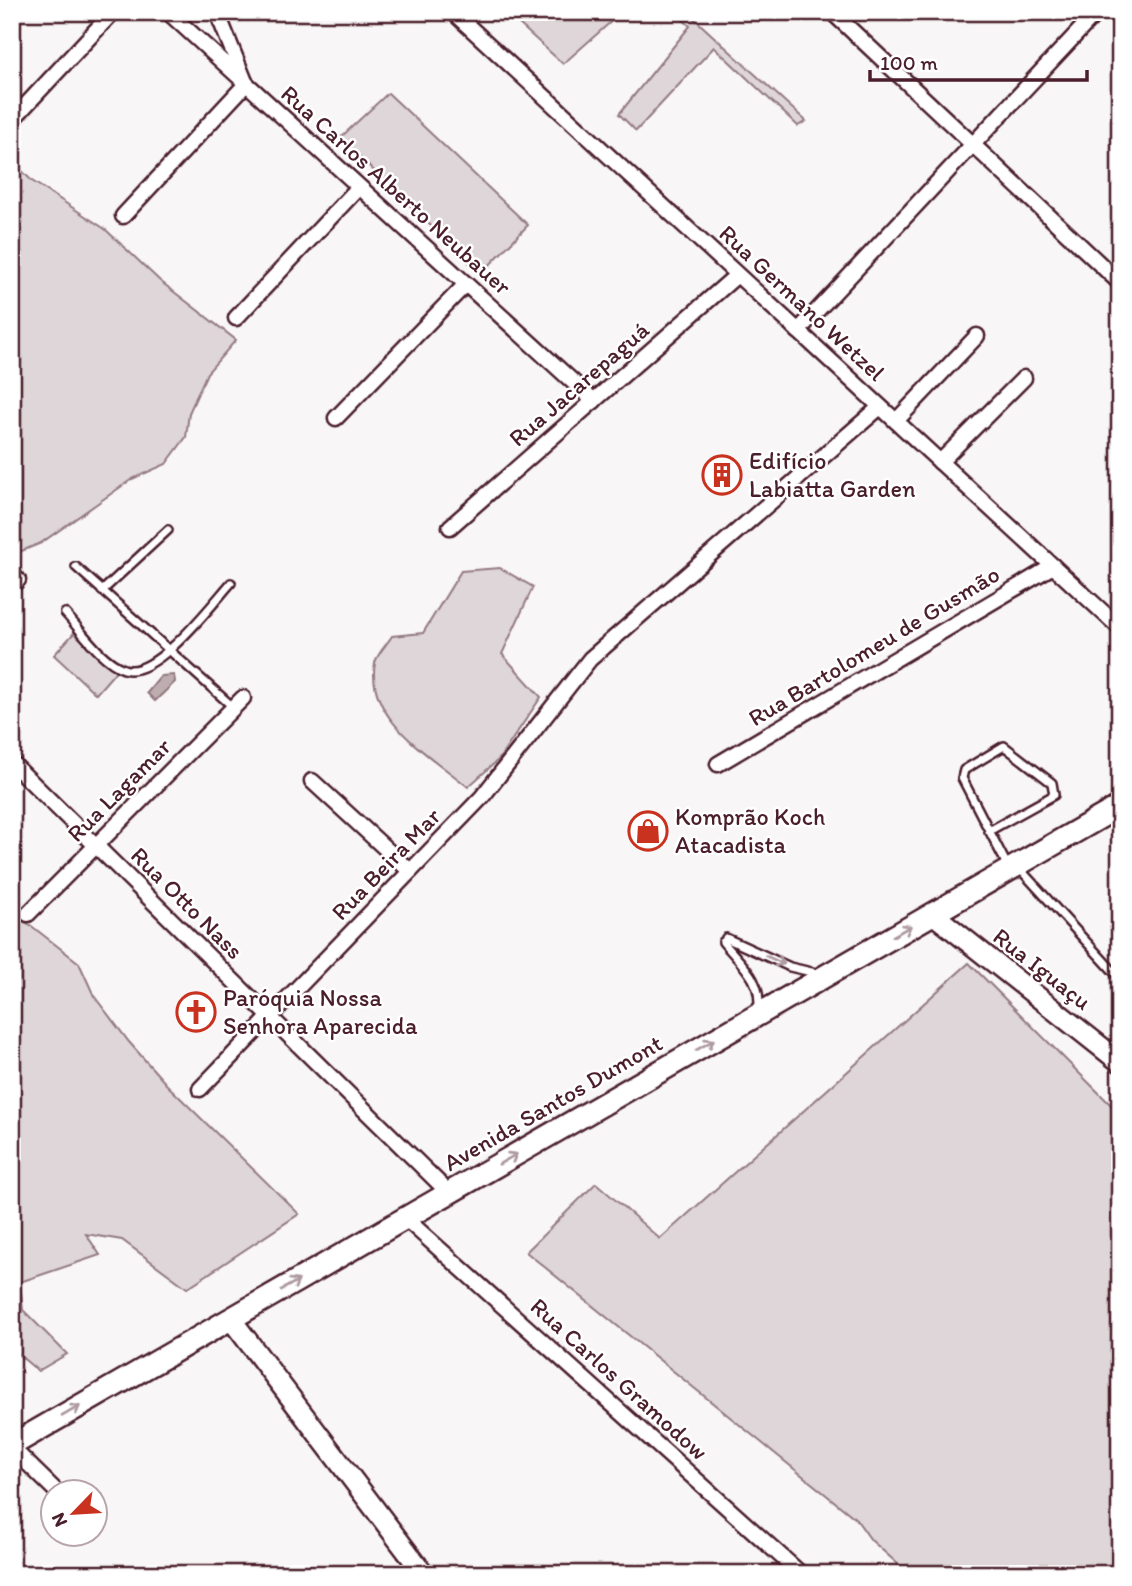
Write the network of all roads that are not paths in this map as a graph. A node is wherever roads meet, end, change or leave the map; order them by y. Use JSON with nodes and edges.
{"nodes":[{"id":1,"x":113,"y":12,"type":"edge"},
{"id":2,"x":167,"y":12,"type":"edge"},
{"id":3,"x":217,"y":12,"type":"edge"},
{"id":4,"x":453,"y":12,"type":"edge"},
{"id":5,"x":832,"y":12,"type":"edge"},
{"id":6,"x":1097,"y":12,"type":"edge"},
{"id":7,"x":246,"y":84,"type":"junction"},
{"id":8,"x":12,"y":120,"type":"edge"},
{"id":9,"x":973,"y":145,"type":"junction"},
{"id":10,"x":359,"y":187,"type":"junction"},
{"id":11,"x":123,"y":216,"type":"dead end"},
{"id":12,"x":737,"y":275,"type":"junction"},
{"id":13,"x":466,"y":284,"type":"junction"},
{"id":14,"x":1120,"y":284,"type":"edge"},
{"id":15,"x":236,"y":318,"type":"dead end"},
{"id":16,"x":798,"y":331,"type":"junction"},
{"id":17,"x":977,"y":336,"type":"dead end"},
{"id":18,"x":1024,"y":378,"type":"dead end"},
{"id":19,"x":594,"y":401,"type":"junction"},
{"id":20,"x":880,"y":407,"type":"junction"},
{"id":21,"x":336,"y":418,"type":"dead end"},
{"id":22,"x":896,"y":421,"type":"junction"},
{"id":23,"x":940,"y":462,"type":"junction"},
{"id":24,"x":450,"y":527,"type":"dead end"},
{"id":25,"x":168,"y":530,"type":"dead end"},
{"id":26,"x":1053,"y":566,"type":"junction"},
{"id":27,"x":76,"y":567,"type":"dead end"},
{"id":28,"x":231,"y":583,"type":"dead end"},
{"id":29,"x":102,"y":591,"type":"junction"},
{"id":30,"x":65,"y":613,"type":"dead end"},
{"id":31,"x":1120,"y":628,"type":"edge"},
{"id":32,"x":168,"y":652,"type":"junction"},
{"id":33,"x":238,"y":703,"type":"joint"},
{"id":34,"x":12,"y":762,"type":"edge"},
{"id":35,"x":718,"y":764,"type":"dead end"},
{"id":36,"x":312,"y":781,"type":"dead end"},
{"id":37,"x":1120,"y":806,"type":"edge"},
{"id":38,"x":989,"y":831,"type":"junction"},
{"id":39,"x":96,"y":845,"type":"junction"},
{"id":40,"x":1013,"y":868,"type":"junction"},
{"id":41,"x":410,"y":871,"type":"junction"},
{"id":42,"x":933,"y":914,"type":"junction"},
{"id":43,"x":28,"y":915,"type":"dead end"},
{"id":44,"x":1114,"y":972,"type":"dead end"},
{"id":45,"x":826,"y":975,"type":"junction"},
{"id":46,"x":757,"y":1015,"type":"junction"},
{"id":47,"x":270,"y":1017,"type":"junction"},
{"id":48,"x":1120,"y":1062,"type":"edge"},
{"id":49,"x":200,"y":1089,"type":"dead end"},
{"id":50,"x":449,"y":1193,"type":"junction"},
{"id":51,"x":405,"y":1218,"type":"junction"},
{"id":52,"x":230,"y":1319,"type":"junction"},
{"id":53,"x":12,"y":1447,"type":"edge"},
{"id":54,"x":43,"y":1478,"type":"edge"},
{"id":55,"x":424,"y":1574,"type":"edge"},
{"id":56,"x":801,"y":1574,"type":"edge"}],
"edges":[{"from":1,"to":8,"type":"street"},
{"from":2,"to":7,"type":"street","name":"Rua Carlos Alberto Neubauer"},
{"from":3,"to":7,"type":"street"},
{"from":4,"to":12,"type":"street","name":"Rua Germano Wetzel"},
{"from":5,"to":9,"type":"street"},
{"from":6,"to":9,"type":"street"},
{"from":7,"to":10,"type":"street","name":"Rua Carlos Alberto Neubauer"},
{"from":7,"to":11,"type":"street"},
{"from":9,"to":14,"type":"street"},
{"from":9,"to":16,"type":"street"},
{"from":10,"to":13,"type":"street","name":"Rua Carlos Alberto Neubauer"},
{"from":10,"to":15,"type":"street"},
{"from":12,"to":16,"type":"street","name":"Rua Germano Wetzel"},
{"from":12,"to":19,"type":"street","name":"Rua Jacarepaguá"},
{"from":13,"to":19,"type":"street","name":"Rua Carlos Alberto Neubauer"},
{"from":13,"to":21,"type":"street"},
{"from":16,"to":20,"type":"street","name":"Rua Germano Wetzel"},
{"from":17,"to":22,"type":"street"},
{"from":18,"to":23,"type":"street"},
{"from":19,"to":24,"type":"street","name":"Rua Jacarepaguá"},
{"from":20,"to":22,"type":"street","name":"Rua Germano Wetzel"},
{"from":20,"to":41,"type":"street","name":"Rua Beira Mar"},
{"from":22,"to":23,"type":"street","name":"Rua Germano Wetzel"},
{"from":23,"to":26,"type":"street","name":"Rua Germano Wetzel"},
{"from":25,"to":29,"type":"lane"},
{"from":26,"to":31,"type":"street","name":"Rua Germano Wetzel"},
{"from":26,"to":35,"type":"street","name":"Rua Bartolomeu de Gusmão"},
{"from":27,"to":29,"type":"lane"},
{"from":28,"to":32,"type":"lane"},
{"from":29,"to":32,"type":"lane"},
{"from":30,"to":32,"type":"lane"},
{"from":32,"to":33,"type":"lane"},
{"from":33,"to":39,"type":"street","name":"Rua Lagamar"},
{"from":34,"to":39,"type":"street","name":"Rua Otto Nass"},
{"from":36,"to":41,"type":"street"},
{"from":37,"to":40,"type":"main road","name":"Avenida Santos Dumont"},
{"from":38,"to":38,"type":"lane"},
{"from":38,"to":40,"type":"lane"},
{"from":39,"to":43,"type":"street","name":"Rua Lagamar"},
{"from":39,"to":47,"type":"street","name":"Rua Otto Nass"},
{"from":40,"to":42,"type":"main road","name":"Avenida Santos Dumont"},
{"from":40,"to":44,"type":"lane"},
{"from":41,"to":47,"type":"street","name":"Rua Beira Mar"},
{"from":45,"to":42,"type":"main road","name":"Avenida Santos Dumont","one_way":true},
{"from":42,"to":48,"type":"main road","name":"Rua Iguaçu"},
{"from":45,"to":46,"type":"main road","name":"Avenida Santos Dumont"},
{"from":46,"to":45,"type":"lane","one_way":true},
{"from":50,"to":46,"type":"main road","name":"Avenida Santos Dumont","one_way":true},
{"from":47,"to":49,"type":"street","name":"Rua Beira Mar"},
{"from":47,"to":50,"type":"street","name":"Rua Otto Nass"},
{"from":50,"to":51,"type":"main road","name":"Avenida Santos Dumont"},
{"from":52,"to":51,"type":"main road","name":"Avenida Santos Dumont","one_way":true},
{"from":51,"to":56,"type":"street","name":"Rua Carlos Gramodow"},
{"from":53,"to":52,"type":"main road","name":"Avenida Santos Dumont","one_way":true},
{"from":52,"to":55,"type":"main road"},
{"from":53,"to":54,"type":"street"}]}
